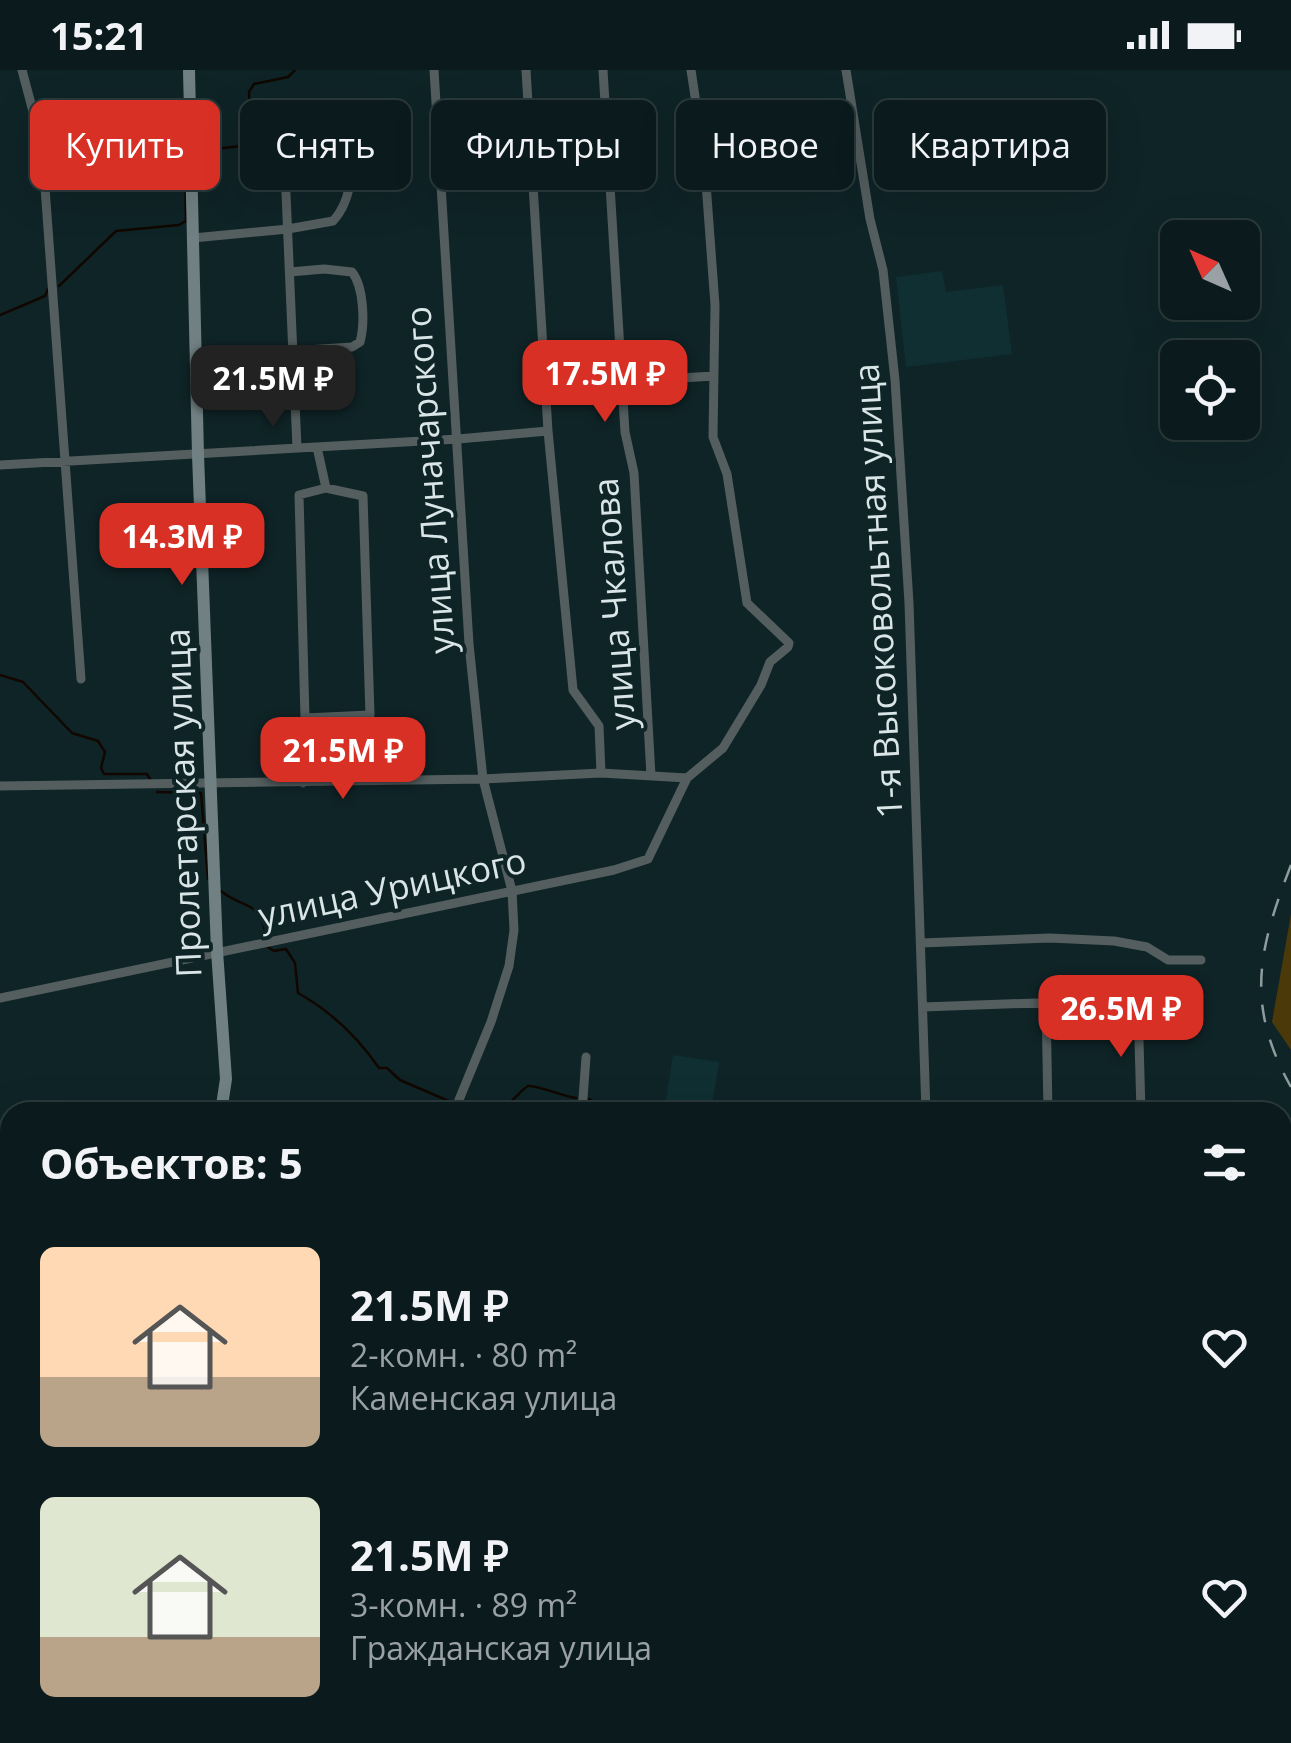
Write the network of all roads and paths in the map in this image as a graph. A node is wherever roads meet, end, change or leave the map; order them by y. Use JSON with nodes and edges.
{"nodes":[{"id":1,"x":22,"y":70,"type":"edge"},
{"id":2,"x":189,"y":70,"type":"edge"},
{"id":3,"x":434,"y":70,"type":"edge"},
{"id":4,"x":526,"y":70,"type":"edge"},
{"id":5,"x":603,"y":70,"type":"edge"},
{"id":6,"x":691,"y":70,"type":"edge"},
{"id":7,"x":846,"y":70,"type":"edge"},
{"id":8,"x":288,"y":229,"type":"junction"},
{"id":9,"x":193,"y":238,"type":"junction"},
{"id":10,"x":290,"y":272,"type":"junction"},
{"id":11,"x":292,"y":351,"type":"junction"},
{"id":12,"x":714,"y":376,"type":"junction"},
{"id":13,"x":622,"y":382,"type":"junction"},
{"id":14,"x":545,"y":386,"type":"junction"},
{"id":15,"x":548,"y":431,"type":"junction"},
{"id":16,"x":458,"y":439,"type":"junction"},
{"id":17,"x":316,"y":447,"type":"junction"},
{"id":18,"x":298,"y":448,"type":"junction"},
{"id":19,"x":198,"y":455,"type":"junction"},
{"id":20,"x":67,"y":461,"type":"junction"},
{"id":21,"x":0,"y":465,"type":"edge"},
{"id":22,"x":326,"y":488,"type":"junction"},
{"id":23,"x":81,"y":678,"type":"dead end"},
{"id":24,"x":305,"y":718,"type":"junction"},
{"id":25,"x":601,"y":772,"type":"junction"},
{"id":26,"x":651,"y":776,"type":"junction"},
{"id":27,"x":686,"y":778,"type":"junction"},
{"id":28,"x":482,"y":780,"type":"junction"},
{"id":29,"x":303,"y":783,"type":"junction"},
{"id":30,"x":210,"y":785,"type":"junction"},
{"id":31,"x":0,"y":786,"type":"edge"},
{"id":32,"x":512,"y":891,"type":"junction"},
{"id":33,"x":921,"y":943,"type":"junction"},
{"id":34,"x":217,"y":951,"type":"junction"},
{"id":35,"x":1200,"y":960,"type":"dead end"},
{"id":36,"x":0,"y":998,"type":"edge"},
{"id":37,"x":1046,"y":1003,"type":"junction"},
{"id":38,"x":923,"y":1008,"type":"junction"},
{"id":39,"x":586,"y":1057,"type":"dead end"},
{"id":40,"x":226,"y":1102,"type":"edge"},
{"id":41,"x":458,"y":1102,"type":"edge"},
{"id":42,"x":583,"y":1102,"type":"edge"},
{"id":43,"x":926,"y":1102,"type":"edge"},
{"id":44,"x":1048,"y":1102,"type":"edge"},
{"id":45,"x":1141,"y":1102,"type":"edge"}],
"edges":[{"from":1,"to":20,"type":"street"},
{"from":2,"to":9,"type":"main road","name":"Пролетарская улица"},
{"from":3,"to":16,"type":"street","name":"улица Луначарского"},
{"from":4,"to":14,"type":"street"},
{"from":5,"to":13,"type":"street","name":"улица Чкалова"},
{"from":6,"to":12,"type":"street"},
{"from":7,"to":33,"type":"street","name":"1-я Высоковольтная улица"},
{"from":8,"to":8,"type":"street"},
{"from":8,"to":9,"type":"street"},
{"from":8,"to":10,"type":"street"},
{"from":9,"to":19,"type":"main road","name":"Пролетарская улица"},
{"from":10,"to":11,"type":"street"},
{"from":10,"to":11,"type":"street"},
{"from":11,"to":18,"type":"street"},
{"from":12,"to":13,"type":"street"},
{"from":12,"to":27,"type":"street"},
{"from":13,"to":14,"type":"street"},
{"from":13,"to":26,"type":"street","name":"улица Чкалова"},
{"from":14,"to":15,"type":"street"},
{"from":15,"to":16,"type":"street"},
{"from":15,"to":25,"type":"street"},
{"from":16,"to":17,"type":"street"},
{"from":16,"to":28,"type":"street","name":"улица Луначарского"},
{"from":17,"to":18,"type":"street"},
{"from":17,"to":22,"type":"street"},
{"from":18,"to":19,"type":"street"},
{"from":19,"to":20,"type":"street"},
{"from":19,"to":30,"type":"main road","name":"Пролетарская улица"},
{"from":20,"to":21,"type":"street"},
{"from":20,"to":23,"type":"street"},
{"from":22,"to":24,"type":"street"},
{"from":22,"to":24,"type":"street"},
{"from":24,"to":29,"type":"street"},
{"from":25,"to":26,"type":"street"},
{"from":25,"to":28,"type":"street"},
{"from":26,"to":27,"type":"street"},
{"from":27,"to":32,"type":"street","name":"улица Урицкого"},
{"from":28,"to":29,"type":"street"},
{"from":28,"to":32,"type":"street","name":"улица Луначарского"},
{"from":29,"to":30,"type":"street"},
{"from":30,"to":31,"type":"street"},
{"from":30,"to":34,"type":"main road","name":"Пролетарская улица"},
{"from":32,"to":34,"type":"street","name":"улица Урицкого"},
{"from":32,"to":41,"type":"street","name":"улица Луначарского"},
{"from":33,"to":35,"type":"street"},
{"from":33,"to":38,"type":"street","name":"1-я Высоковольтная улица"},
{"from":34,"to":36,"type":"street","name":"улица Урицкого"},
{"from":34,"to":40,"type":"main road","name":"Пролетарская улица"},
{"from":37,"to":38,"type":"street"},
{"from":37,"to":44,"type":"street"},
{"from":37,"to":45,"type":"street"},
{"from":38,"to":43,"type":"street","name":"1-я Высоковольтная улица"},
{"from":39,"to":42,"type":"street"}]}
